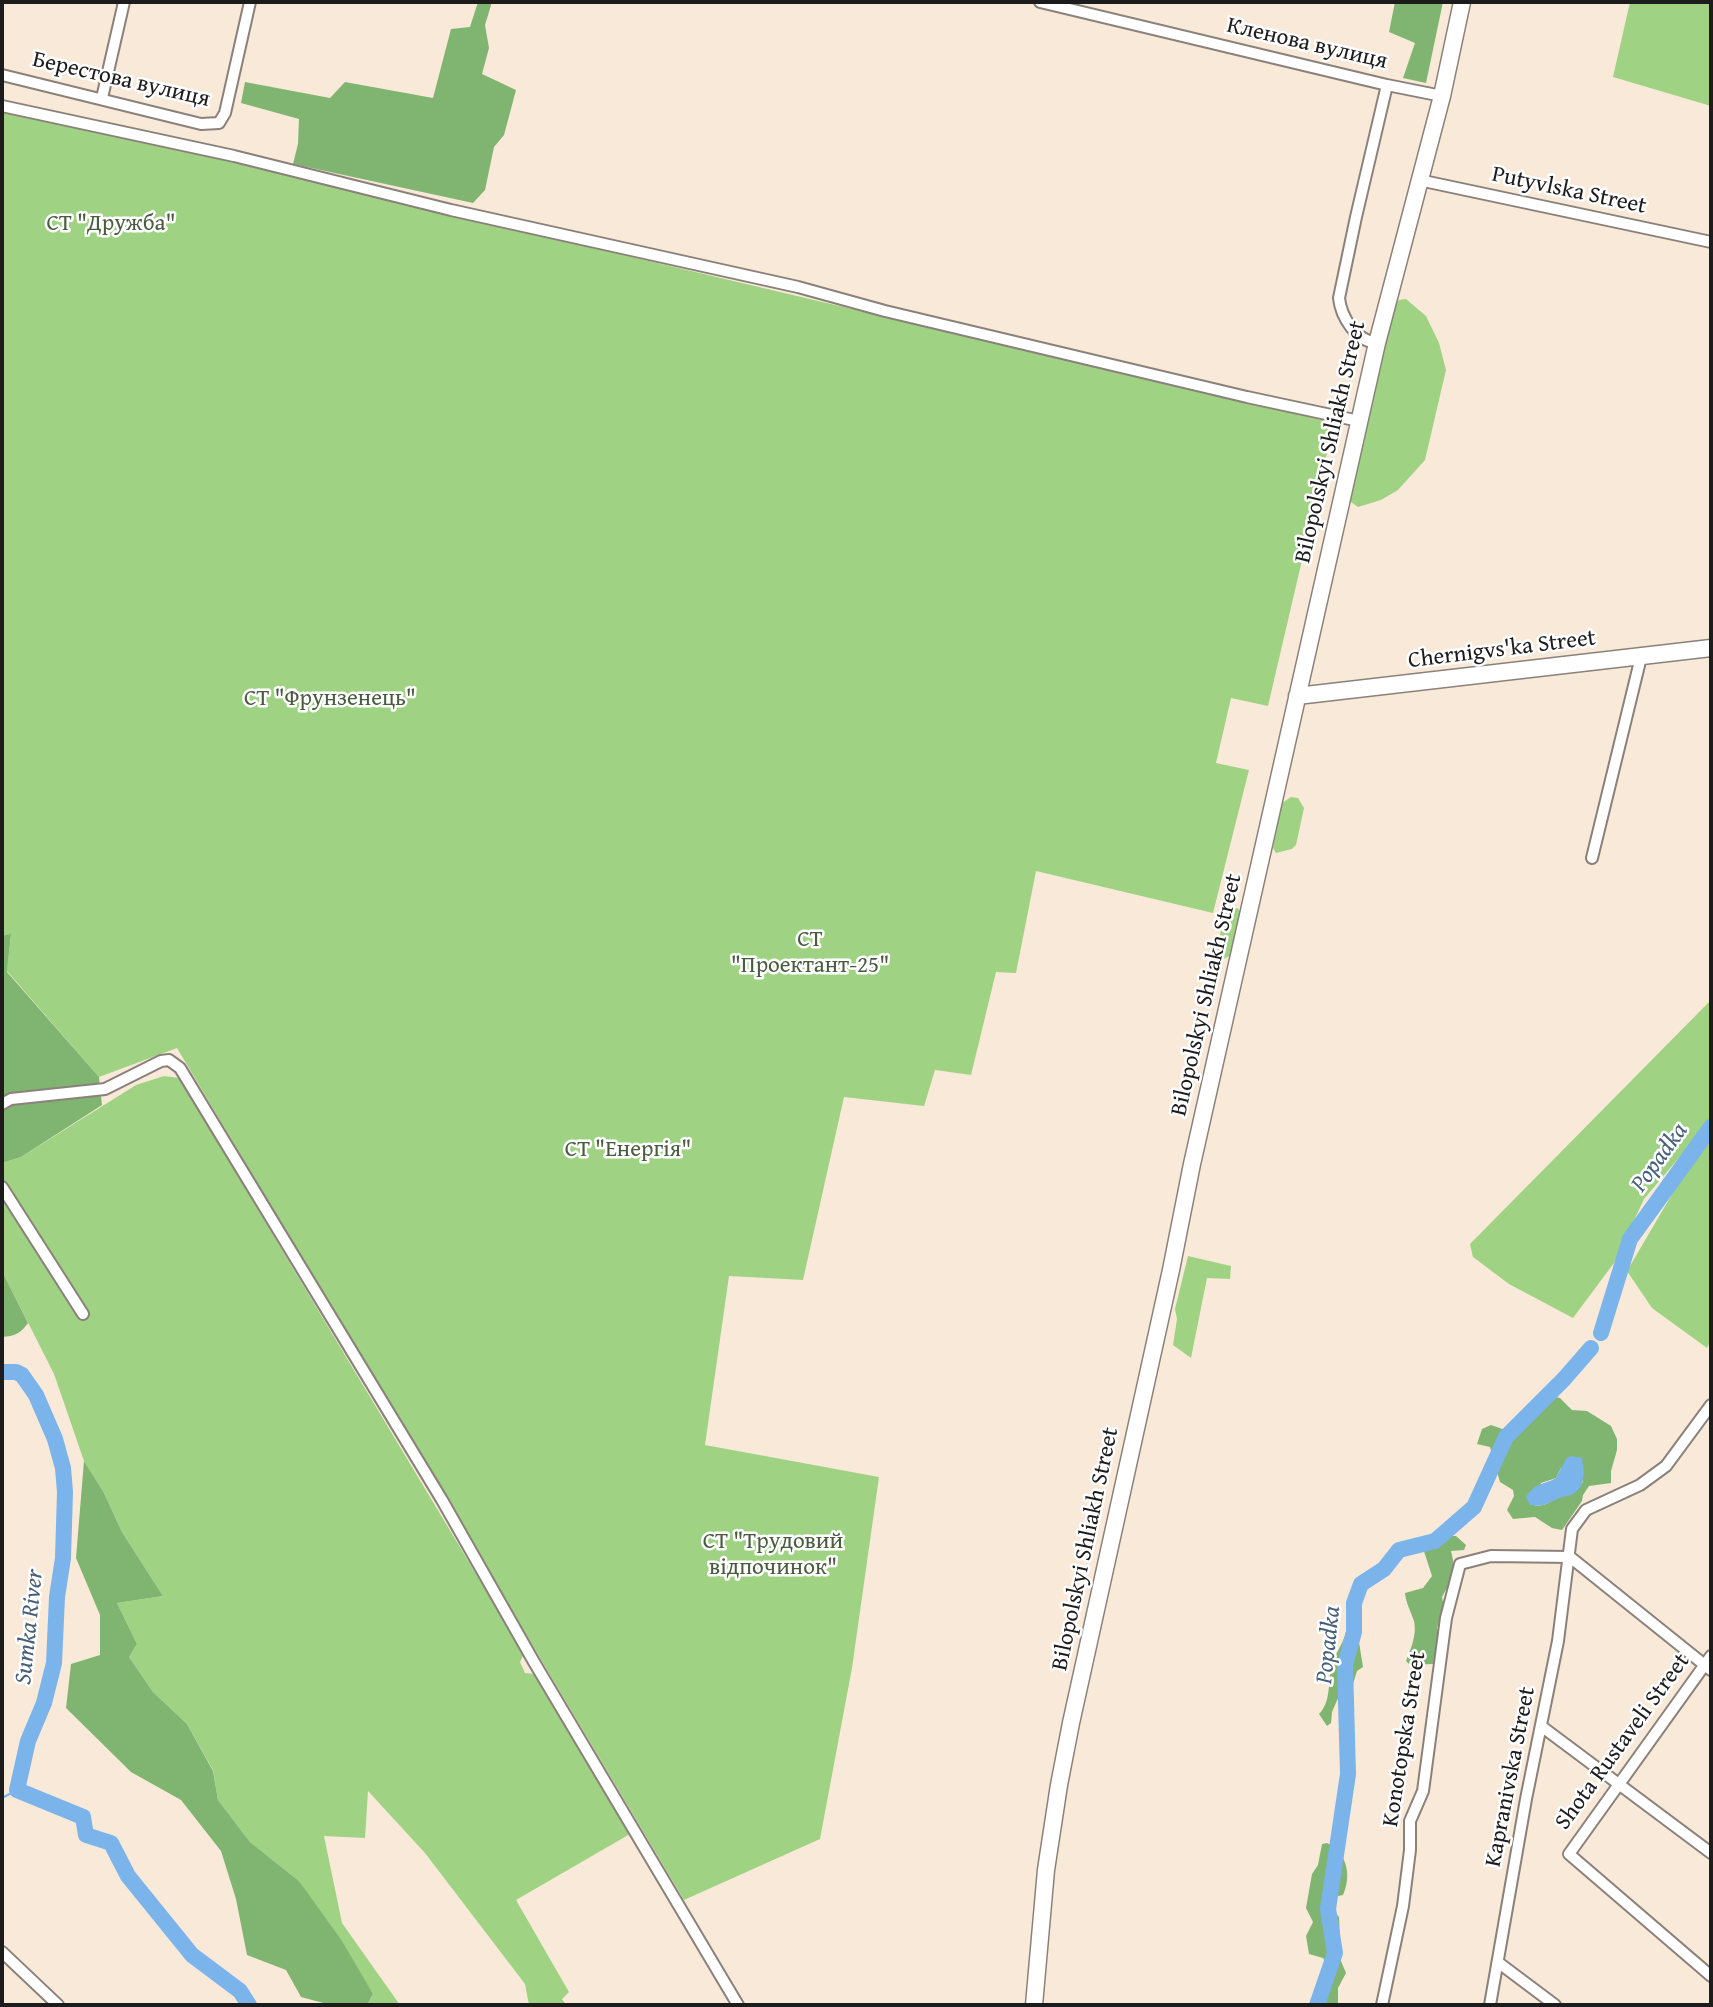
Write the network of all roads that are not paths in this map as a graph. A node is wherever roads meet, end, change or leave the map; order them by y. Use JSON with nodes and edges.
{"nodes":[{"id":1,"x":124,"y":2,"type":"edge"},
{"id":2,"x":250,"y":2,"type":"edge"},
{"id":3,"x":1040,"y":2,"type":"edge"},
{"id":4,"x":1462,"y":2,"type":"edge"},
{"id":5,"x":2,"y":75,"type":"edge"},
{"id":6,"x":1387,"y":85,"type":"junction"},
{"id":7,"x":1442,"y":96,"type":"junction"},
{"id":8,"x":102,"y":98,"type":"junction"},
{"id":9,"x":2,"y":106,"type":"edge"},
{"id":10,"x":1419,"y":180,"type":"junction"},
{"id":11,"x":1711,"y":242,"type":"edge"},
{"id":12,"x":1377,"y":344,"type":"junction"},
{"id":13,"x":1359,"y":421,"type":"junction"},
{"id":14,"x":1711,"y":648,"type":"edge"},
{"id":15,"x":1641,"y":657,"type":"junction"},
{"id":16,"x":1297,"y":696,"type":"junction"},
{"id":17,"x":1592,"y":858,"type":"dead end"},
{"id":18,"x":2,"y":1104,"type":"edge"},
{"id":19,"x":2,"y":1187,"type":"edge"},
{"id":20,"x":83,"y":1314,"type":"dead end"},
{"id":21,"x":1711,"y":1405,"type":"edge"},
{"id":22,"x":1570,"y":1557,"type":"junction"},
{"id":23,"x":1709,"y":1663,"type":"edge"},
{"id":24,"x":1541,"y":1726,"type":"junction"},
{"id":25,"x":1619,"y":1782,"type":"junction"},
{"id":26,"x":1711,"y":1853,"type":"edge"},
{"id":27,"x":2,"y":1952,"type":"edge"},
{"id":28,"x":1499,"y":1963,"type":"junction"},
{"id":29,"x":1711,"y":1976,"type":"edge"},
{"id":30,"x":58,"y":2005,"type":"edge"},
{"id":31,"x":738,"y":2005,"type":"edge"},
{"id":32,"x":1034,"y":2005,"type":"edge"},
{"id":33,"x":1382,"y":2005,"type":"edge"},
{"id":34,"x":1490,"y":2005,"type":"edge"},
{"id":35,"x":1555,"y":2005,"type":"edge"}],
"edges":[{"from":1,"to":8,"type":"street"},
{"from":2,"to":8,"type":"street","name":"Берестова вулиця"},
{"from":3,"to":6,"type":"street","name":"Кленова вулиця"},
{"from":4,"to":7,"type":"main road","name":"Bilopolskyi Shliakh Street"},
{"from":5,"to":8,"type":"street","name":"Берестова вулиця"},
{"from":6,"to":7,"type":"street","name":"Кленова вулиця"},
{"from":6,"to":12,"type":"street"},
{"from":7,"to":10,"type":"main road","name":"Bilopolskyi Shliakh Street"},
{"from":9,"to":13,"type":"street"},
{"from":10,"to":11,"type":"street","name":"Putyvlska Street"},
{"from":10,"to":12,"type":"main road","name":"Bilopolskyi Shliakh Street"},
{"from":12,"to":13,"type":"main road","name":"Bilopolskyi Shliakh Street"},
{"from":13,"to":16,"type":"main road","name":"Bilopolskyi Shliakh Street"},
{"from":14,"to":15,"type":"main road","name":"Chernigvs'ka Street"},
{"from":15,"to":16,"type":"main road","name":"Chernigvs'ka Street"},
{"from":15,"to":17,"type":"street"},
{"from":16,"to":32,"type":"main road","name":"Bilopolskyi Shliakh Street"},
{"from":18,"to":31,"type":"street"},
{"from":19,"to":20,"type":"street"},
{"from":21,"to":22,"type":"street","name":"Kapranivska Street"},
{"from":22,"to":23,"type":"street"},
{"from":22,"to":24,"type":"street","name":"Kapranivska Street"},
{"from":22,"to":33,"type":"street","name":"Konotopska Street"},
{"from":23,"to":25,"type":"street","name":"Shota Rustaveli Street"},
{"from":24,"to":25,"type":"street"},
{"from":24,"to":28,"type":"street","name":"Kapranivska Street"},
{"from":25,"to":26,"type":"street"},
{"from":25,"to":29,"type":"street","name":"Shota Rustaveli Street"},
{"from":27,"to":30,"type":"street"},
{"from":28,"to":34,"type":"street","name":"Kapranivska Street"},
{"from":28,"to":35,"type":"street"}]}
